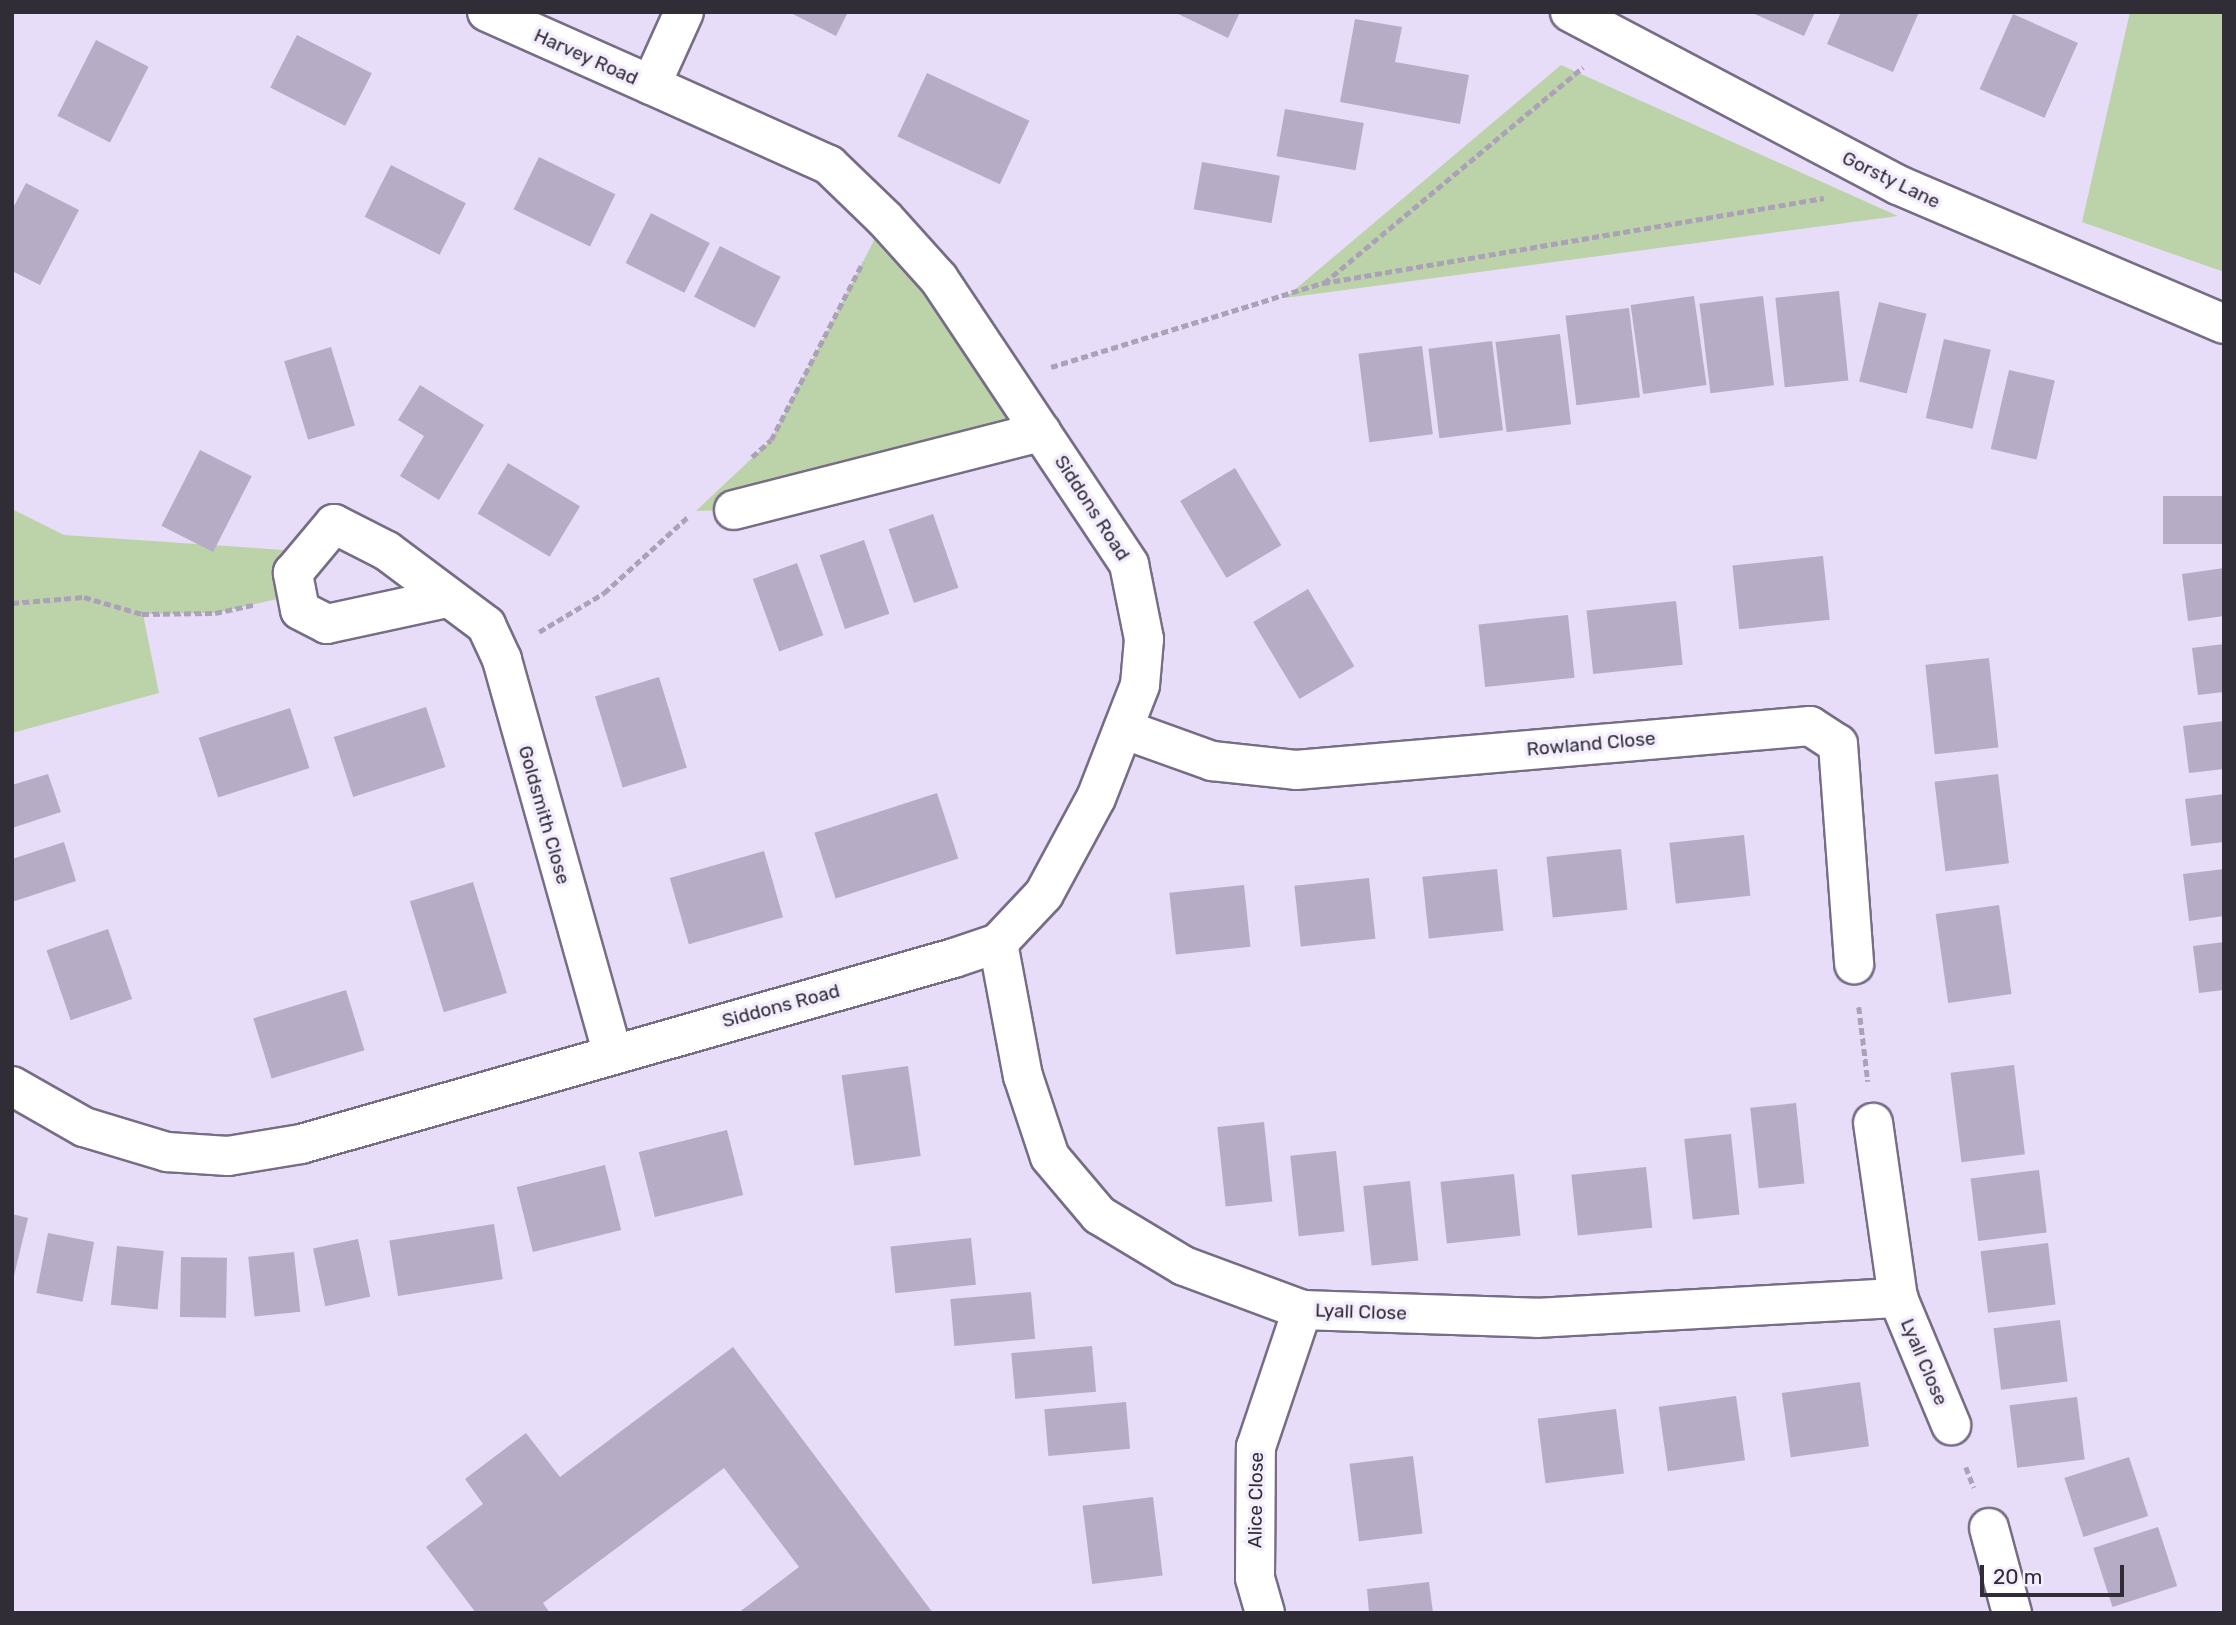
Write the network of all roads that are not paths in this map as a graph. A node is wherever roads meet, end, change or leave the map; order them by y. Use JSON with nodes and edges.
{"nodes":[{"id":1,"x":487,"y":12,"type":"edge"},
{"id":2,"x":684,"y":12,"type":"edge"},
{"id":3,"x":1570,"y":12,"type":"edge"},
{"id":4,"x":652,"y":85,"type":"junction"},
{"id":5,"x":2224,"y":324,"type":"edge"},
{"id":6,"x":1041,"y":432,"type":"junction"},
{"id":7,"x":734,"y":510,"type":"road end"},
{"id":8,"x":447,"y":598,"type":"junction"},
{"id":9,"x":1123,"y":729,"type":"junction"},
{"id":10,"x":998,"y":943,"type":"junction"},
{"id":11,"x":1854,"y":964,"type":"road end"},
{"id":12,"x":612,"y":1052,"type":"junction"},
{"id":13,"x":12,"y":1086,"type":"edge"},
{"id":14,"x":1873,"y":1123,"type":"road end"},
{"id":15,"x":1898,"y":1298,"type":"junction"},
{"id":16,"x":1302,"y":1310,"type":"junction"},
{"id":17,"x":1951,"y":1425,"type":"road end"},
{"id":18,"x":1989,"y":1528,"type":"road end"},
{"id":19,"x":1265,"y":1613,"type":"edge"},
{"id":20,"x":2012,"y":1613,"type":"edge"}],
"edges":[{"from":1,"to":4,"type":"street","name":"Harvey Road"},
{"from":2,"to":4,"type":"street","name":"Harvey Road"},
{"from":3,"to":5,"type":"street","name":"Gorsty Lane"},
{"from":4,"to":6,"type":"street","name":"Siddons Road"},
{"from":6,"to":7,"type":"street"},
{"from":6,"to":9,"type":"street","name":"Siddons Road"},
{"from":8,"to":8,"type":"street","name":"Goldsmith Close"},
{"from":8,"to":12,"type":"street","name":"Goldsmith Close"},
{"from":9,"to":10,"type":"street","name":"Siddons Road"},
{"from":9,"to":11,"type":"street","name":"Rowland Close"},
{"from":10,"to":12,"type":"street","name":"Siddons Road"},
{"from":10,"to":16,"type":"street","name":"Lyall Close"},
{"from":12,"to":13,"type":"street","name":"Siddons Road"},
{"from":14,"to":15,"type":"street","name":"Lyall Close"},
{"from":15,"to":16,"type":"street","name":"Lyall Close"},
{"from":15,"to":17,"type":"street","name":"Lyall Close"},
{"from":16,"to":19,"type":"street","name":"Alice Close"},
{"from":18,"to":20,"type":"street"}]}
